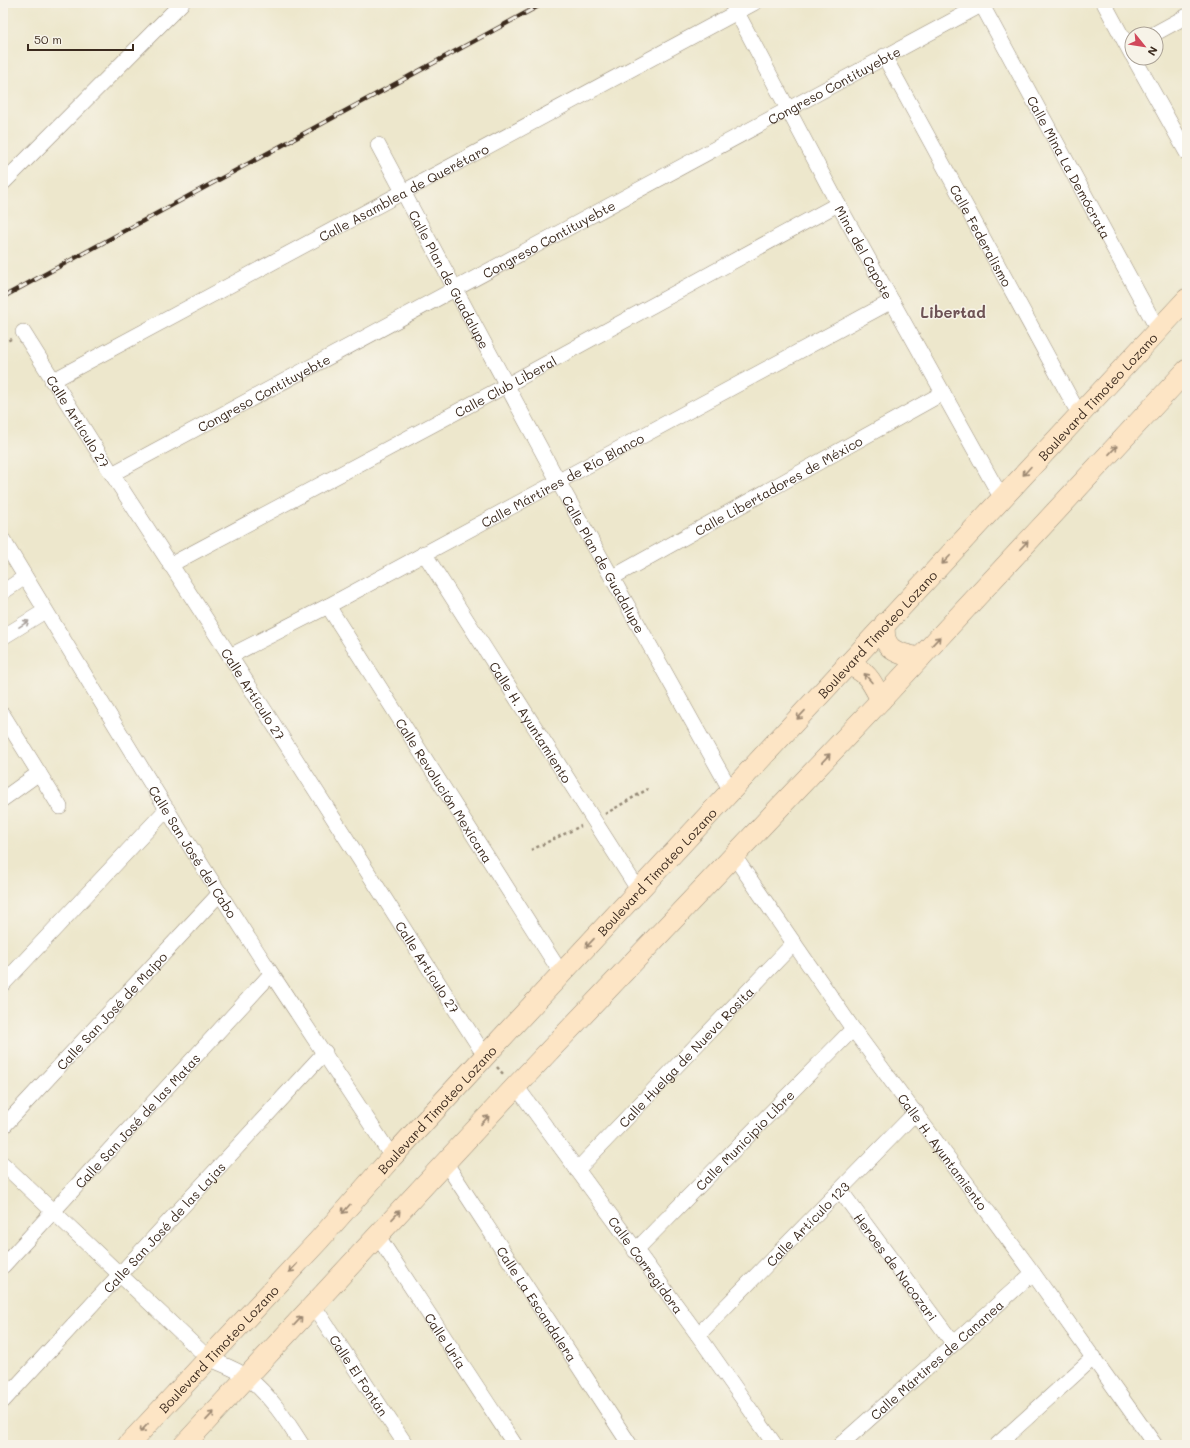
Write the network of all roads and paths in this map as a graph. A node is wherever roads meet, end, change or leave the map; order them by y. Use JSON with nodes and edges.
{"nodes":[{"id":1,"x":182,"y":3,"type":"edge"},
{"id":2,"x":754,"y":3,"type":"edge"},
{"id":3,"x":1104,"y":3,"type":"edge"},
{"id":4,"x":983,"y":4,"type":"edge"},
{"id":5,"x":734,"y":8,"type":"edge"},
{"id":6,"x":1187,"y":16,"type":"edge"},
{"id":7,"x":1164,"y":29,"type":"edge"},
{"id":8,"x":1124,"y":39,"type":"edge"},
{"id":9,"x":884,"y":56,"type":"junction"},
{"id":10,"x":1139,"y":66,"type":"edge"},
{"id":11,"x":788,"y":109,"type":"junction"},
{"id":12,"x":378,"y":145,"type":"dead end"},
{"id":13,"x":1185,"y":145,"type":"edge"},
{"id":14,"x":3,"y":183,"type":"edge"},
{"id":15,"x":403,"y":193,"type":"junction"},
{"id":16,"x":838,"y":204,"type":"junction"},
{"id":17,"x":454,"y":288,"type":"junction"},
{"id":18,"x":1187,"y":299,"type":"edge"},
{"id":19,"x":892,"y":301,"type":"junction"},
{"id":20,"x":1158,"y":330,"type":"junction"},
{"id":21,"x":24,"y":332,"type":"dead end"},
{"id":22,"x":1187,"y":370,"type":"edge"},
{"id":23,"x":52,"y":381,"type":"junction"},
{"id":24,"x":507,"y":385,"type":"junction"},
{"id":25,"x":943,"y":393,"type":"junction"},
{"id":26,"x":1079,"y":414,"type":"junction"},
{"id":27,"x":112,"y":474,"type":"junction"},
{"id":28,"x":558,"y":481,"type":"junction"},
{"id":29,"x":1002,"y":499,"type":"junction"},
{"id":30,"x":3,"y":540,"type":"edge"},
{"id":31,"x":424,"y":553,"type":"junction"},
{"id":32,"x":170,"y":565,"type":"junction"},
{"id":33,"x":25,"y":577,"type":"junction"},
{"id":34,"x":612,"y":577,"type":"junction"},
{"id":35,"x":3,"y":592,"type":"edge"},
{"id":36,"x":328,"y":606,"type":"junction"},
{"id":37,"x":45,"y":610,"type":"junction"},
{"id":38,"x":886,"y":623,"type":"junction"},
{"id":39,"x":3,"y":637,"type":"edge"},
{"id":40,"x":230,"y":656,"type":"junction"},
{"id":41,"x":920,"y":658,"type":"junction"},
{"id":42,"x":846,"y":665,"type":"junction"},
{"id":43,"x":881,"y":700,"type":"junction"},
{"id":44,"x":3,"y":715,"type":"edge"},
{"id":45,"x":39,"y":773,"type":"junction"},
{"id":46,"x":730,"y":791,"type":"junction"},
{"id":47,"x":3,"y":800,"type":"edge"},
{"id":48,"x":60,"y":807,"type":"dead end"},
{"id":49,"x":166,"y":809,"type":"junction"},
{"id":50,"x":734,"y":856,"type":"junction"},
{"id":51,"x":639,"y":891,"type":"junction"},
{"id":52,"x":220,"y":893,"type":"junction"},
{"id":53,"x":794,"y":944,"type":"junction"},
{"id":54,"x":561,"y":973,"type":"junction"},
{"id":55,"x":271,"y":974,"type":"junction"},
{"id":56,"x":3,"y":984,"type":"edge"},
{"id":57,"x":853,"y":1029,"type":"junction"},
{"id":58,"x":325,"y":1052,"type":"junction"},
{"id":59,"x":485,"y":1056,"type":"junction"},
{"id":60,"x":516,"y":1086,"type":"junction"},
{"id":61,"x":916,"y":1112,"type":"junction"},
{"id":62,"x":3,"y":1127,"type":"edge"},
{"id":63,"x":392,"y":1157,"type":"junction"},
{"id":64,"x":445,"y":1162,"type":"junction"},
{"id":65,"x":3,"y":1164,"type":"edge"},
{"id":66,"x":577,"y":1170,"type":"junction"},
{"id":67,"x":840,"y":1190,"type":"junction"},
{"id":68,"x":55,"y":1211,"type":"junction"},
{"id":69,"x":377,"y":1235,"type":"junction"},
{"id":70,"x":635,"y":1251,"type":"junction"},
{"id":71,"x":3,"y":1266,"type":"edge"},
{"id":72,"x":1033,"y":1273,"type":"junction"},
{"id":73,"x":119,"y":1274,"type":"junction"},
{"id":74,"x":313,"y":1305,"type":"junction"},
{"id":75,"x":698,"y":1335,"type":"junction"},
{"id":76,"x":953,"y":1343,"type":"junction"},
{"id":77,"x":1094,"y":1357,"type":"junction"},
{"id":78,"x":208,"y":1358,"type":"junction"},
{"id":79,"x":247,"y":1377,"type":"junction"},
{"id":80,"x":3,"y":1401,"type":"edge"},
{"id":81,"x":128,"y":1445,"type":"edge"},
{"id":82,"x":184,"y":1445,"type":"edge"},
{"id":83,"x":302,"y":1445,"type":"edge"},
{"id":84,"x":406,"y":1445,"type":"edge"},
{"id":85,"x":515,"y":1445,"type":"edge"},
{"id":86,"x":630,"y":1445,"type":"edge"},
{"id":87,"x":775,"y":1445,"type":"edge"},
{"id":88,"x":840,"y":1445,"type":"edge"},
{"id":89,"x":996,"y":1445,"type":"edge"},
{"id":90,"x":1155,"y":1445,"type":"edge"}],
"edges":[{"from":1,"to":14,"type":"street"},
{"from":2,"to":5,"type":"street","name":"Calle Asamblea de Querétaro"},
{"from":3,"to":8,"type":"street"},
{"from":4,"to":9,"type":"street","name":"Congreso Contituyebte"},
{"from":4,"to":20,"type":"street","name":"Calle Mina La Demócrata"},
{"from":5,"to":11,"type":"street","name":"Mina del Capote"},
{"from":5,"to":15,"type":"street","name":"Calle Asamblea de Querétaro"},
{"from":6,"to":7,"type":"street"},
{"from":9,"to":11,"type":"street","name":"Congreso Contituyebte"},
{"from":9,"to":26,"type":"street","name":"Calle Federalismo"},
{"from":10,"to":13,"type":"street"},
{"from":11,"to":16,"type":"street","name":"Mina del Capote"},
{"from":11,"to":17,"type":"street","name":"Congreso Contituyebte"},
{"from":12,"to":15,"type":"street","name":"Calle Plan de Guadalupe"},
{"from":15,"to":17,"type":"street","name":"Calle Plan de Guadalupe"},
{"from":15,"to":23,"type":"street","name":"Calle Asamblea de Querétaro"},
{"from":16,"to":19,"type":"street","name":"Mina del Capote"},
{"from":16,"to":24,"type":"street","name":"Calle Club Liberal"},
{"from":17,"to":24,"type":"street","name":"Calle Plan de Guadalupe"},
{"from":17,"to":27,"type":"street","name":"Congreso Contituyebte"},
{"from":18,"to":20,"type":"main road","name":"Boulevard Timoteo Lozano"},
{"from":19,"to":25,"type":"street","name":"Mina del Capote"},
{"from":19,"to":28,"type":"street","name":"Calle Mártires de Río Blanco"},
{"from":20,"to":26,"type":"main road","name":"Boulevard Timoteo Lozano"},
{"from":21,"to":23,"type":"street","name":"Calle Artículo 27"},
{"from":41,"to":22,"type":"main road","one_way":true},
{"from":23,"to":27,"type":"street","name":"Calle Artículo 27"},
{"from":24,"to":28,"type":"street","name":"Calle Plan de Guadalupe"},
{"from":24,"to":32,"type":"street","name":"Calle Club Liberal"},
{"from":25,"to":29,"type":"street","name":"Mina del Capote"},
{"from":25,"to":34,"type":"street","name":"Calle Libertadores de México"},
{"from":26,"to":29,"type":"main road","name":"Boulevard Timoteo Lozano","one_way":true},
{"from":27,"to":32,"type":"street","name":"Calle Artículo 27"},
{"from":28,"to":31,"type":"street","name":"Calle Mártires de Río Blanco"},
{"from":28,"to":34,"type":"street","name":"Calle Plan de Guadalupe"},
{"from":29,"to":38,"type":"main road","name":"Boulevard Timoteo Lozano","one_way":true},
{"from":30,"to":33,"type":"street","name":"Calle San José del Cabo"},
{"from":31,"to":36,"type":"street","name":"Calle Mártires de Río Blanco"},
{"from":31,"to":51,"type":"street","name":"Calle H. Ayuntamiento"},
{"from":32,"to":40,"type":"street","name":"Calle Artículo 27"},
{"from":33,"to":35,"type":"street"},
{"from":33,"to":37,"type":"street","name":"Calle San José del Cabo"},
{"from":34,"to":46,"type":"street","name":"Calle Plan de Guadalupe"},
{"from":36,"to":40,"type":"street","name":"Calle Mártires de Río Blanco"},
{"from":36,"to":54,"type":"street","name":"Calle Revolución Mexicana"},
{"from":39,"to":37,"type":"street","one_way":true},
{"from":37,"to":49,"type":"street","name":"Calle San José del Cabo"},
{"from":38,"to":41,"type":"main road"},
{"from":38,"to":42,"type":"main road","name":"Boulevard Timoteo Lozano"},
{"from":40,"to":59,"type":"street","name":"Calle Artículo 27"},
{"from":41,"to":43,"type":"main road"},
{"from":43,"to":42,"type":"main road","one_way":true},
{"from":42,"to":46,"type":"main road","name":"Boulevard Timoteo Lozano","one_way":true},
{"from":50,"to":43,"type":"main road","one_way":true},
{"from":44,"to":45,"type":"street"},
{"from":45,"to":47,"type":"street"},
{"from":45,"to":48,"type":"street"},
{"from":46,"to":51,"type":"main road","name":"Boulevard Timoteo Lozano"},
{"from":49,"to":52,"type":"street","name":"Calle San José del Cabo"},
{"from":49,"to":56,"type":"street"},
{"from":50,"to":53,"type":"street","name":"Calle H. Ayuntamiento"},
{"from":50,"to":60,"type":"main road"},
{"from":51,"to":54,"type":"main road","name":"Boulevard Timoteo Lozano","one_way":true},
{"from":52,"to":55,"type":"street","name":"Calle San José del Cabo"},
{"from":52,"to":62,"type":"street","name":"Calle San José de Maipo"},
{"from":53,"to":57,"type":"street","name":"Calle H. Ayuntamiento"},
{"from":53,"to":66,"type":"street","name":"Calle Huelga de Nueva Rosita"},
{"from":54,"to":59,"type":"main road","name":"Boulevard Timoteo Lozano"},
{"from":55,"to":58,"type":"street","name":"Calle San José del Cabo"},
{"from":55,"to":68,"type":"street","name":"Calle San José de las Matas"},
{"from":57,"to":61,"type":"street","name":"Calle H. Ayuntamiento"},
{"from":57,"to":70,"type":"street","name":"Calle Municipio Libre"},
{"from":58,"to":63,"type":"street","name":"Calle San José del Cabo"},
{"from":58,"to":73,"type":"street","name":"Calle San José de las Lajas"},
{"from":59,"to":60,"type":"path"},
{"from":59,"to":63,"type":"main road","name":"Boulevard Timoteo Lozano"},
{"from":64,"to":60,"type":"main road","one_way":true},
{"from":60,"to":66,"type":"street","name":"Calle Corregidora"},
{"from":61,"to":67,"type":"street","name":"Calle Artículo 123"},
{"from":61,"to":72,"type":"street","name":"Calle H. Ayuntamiento"},
{"from":63,"to":78,"type":"main road","name":"Boulevard Timoteo Lozano","one_way":true},
{"from":69,"to":64,"type":"main road","one_way":true},
{"from":64,"to":86,"type":"street","name":"Calle La Escandalera"},
{"from":65,"to":68,"type":"street"},
{"from":66,"to":70,"type":"street","name":"Calle Corregidora"},
{"from":67,"to":75,"type":"street","name":"Calle Artículo 123"},
{"from":67,"to":76,"type":"street","name":"Heroes de Nacozari"},
{"from":68,"to":71,"type":"street","name":"Calle San José de las Matas"},
{"from":68,"to":73,"type":"street"},
{"from":69,"to":74,"type":"main road"},
{"from":69,"to":85,"type":"street","name":"Calle Uría"},
{"from":70,"to":75,"type":"street","name":"Calle Corregidora"},
{"from":72,"to":76,"type":"street","name":"Calle Mártires de Cananea"},
{"from":72,"to":77,"type":"street","name":"Calle H. Ayuntamiento"},
{"from":73,"to":78,"type":"street"},
{"from":73,"to":80,"type":"street","name":"Calle San José de las Lajas"},
{"from":79,"to":74,"type":"main road","one_way":true},
{"from":74,"to":84,"type":"street","name":"Calle El Fontán"},
{"from":75,"to":87,"type":"street","name":"Calle Corregidora"},
{"from":76,"to":88,"type":"street","name":"Calle Mártires de Cananea"},
{"from":77,"to":89,"type":"street"},
{"from":77,"to":90,"type":"street","name":"Calle H. Ayuntamiento"},
{"from":78,"to":79,"type":"street"},
{"from":78,"to":81,"type":"main road","name":"Boulevard Timoteo Lozano","one_way":true},
{"from":82,"to":79,"type":"main road","one_way":true},
{"from":79,"to":83,"type":"street"}]}
